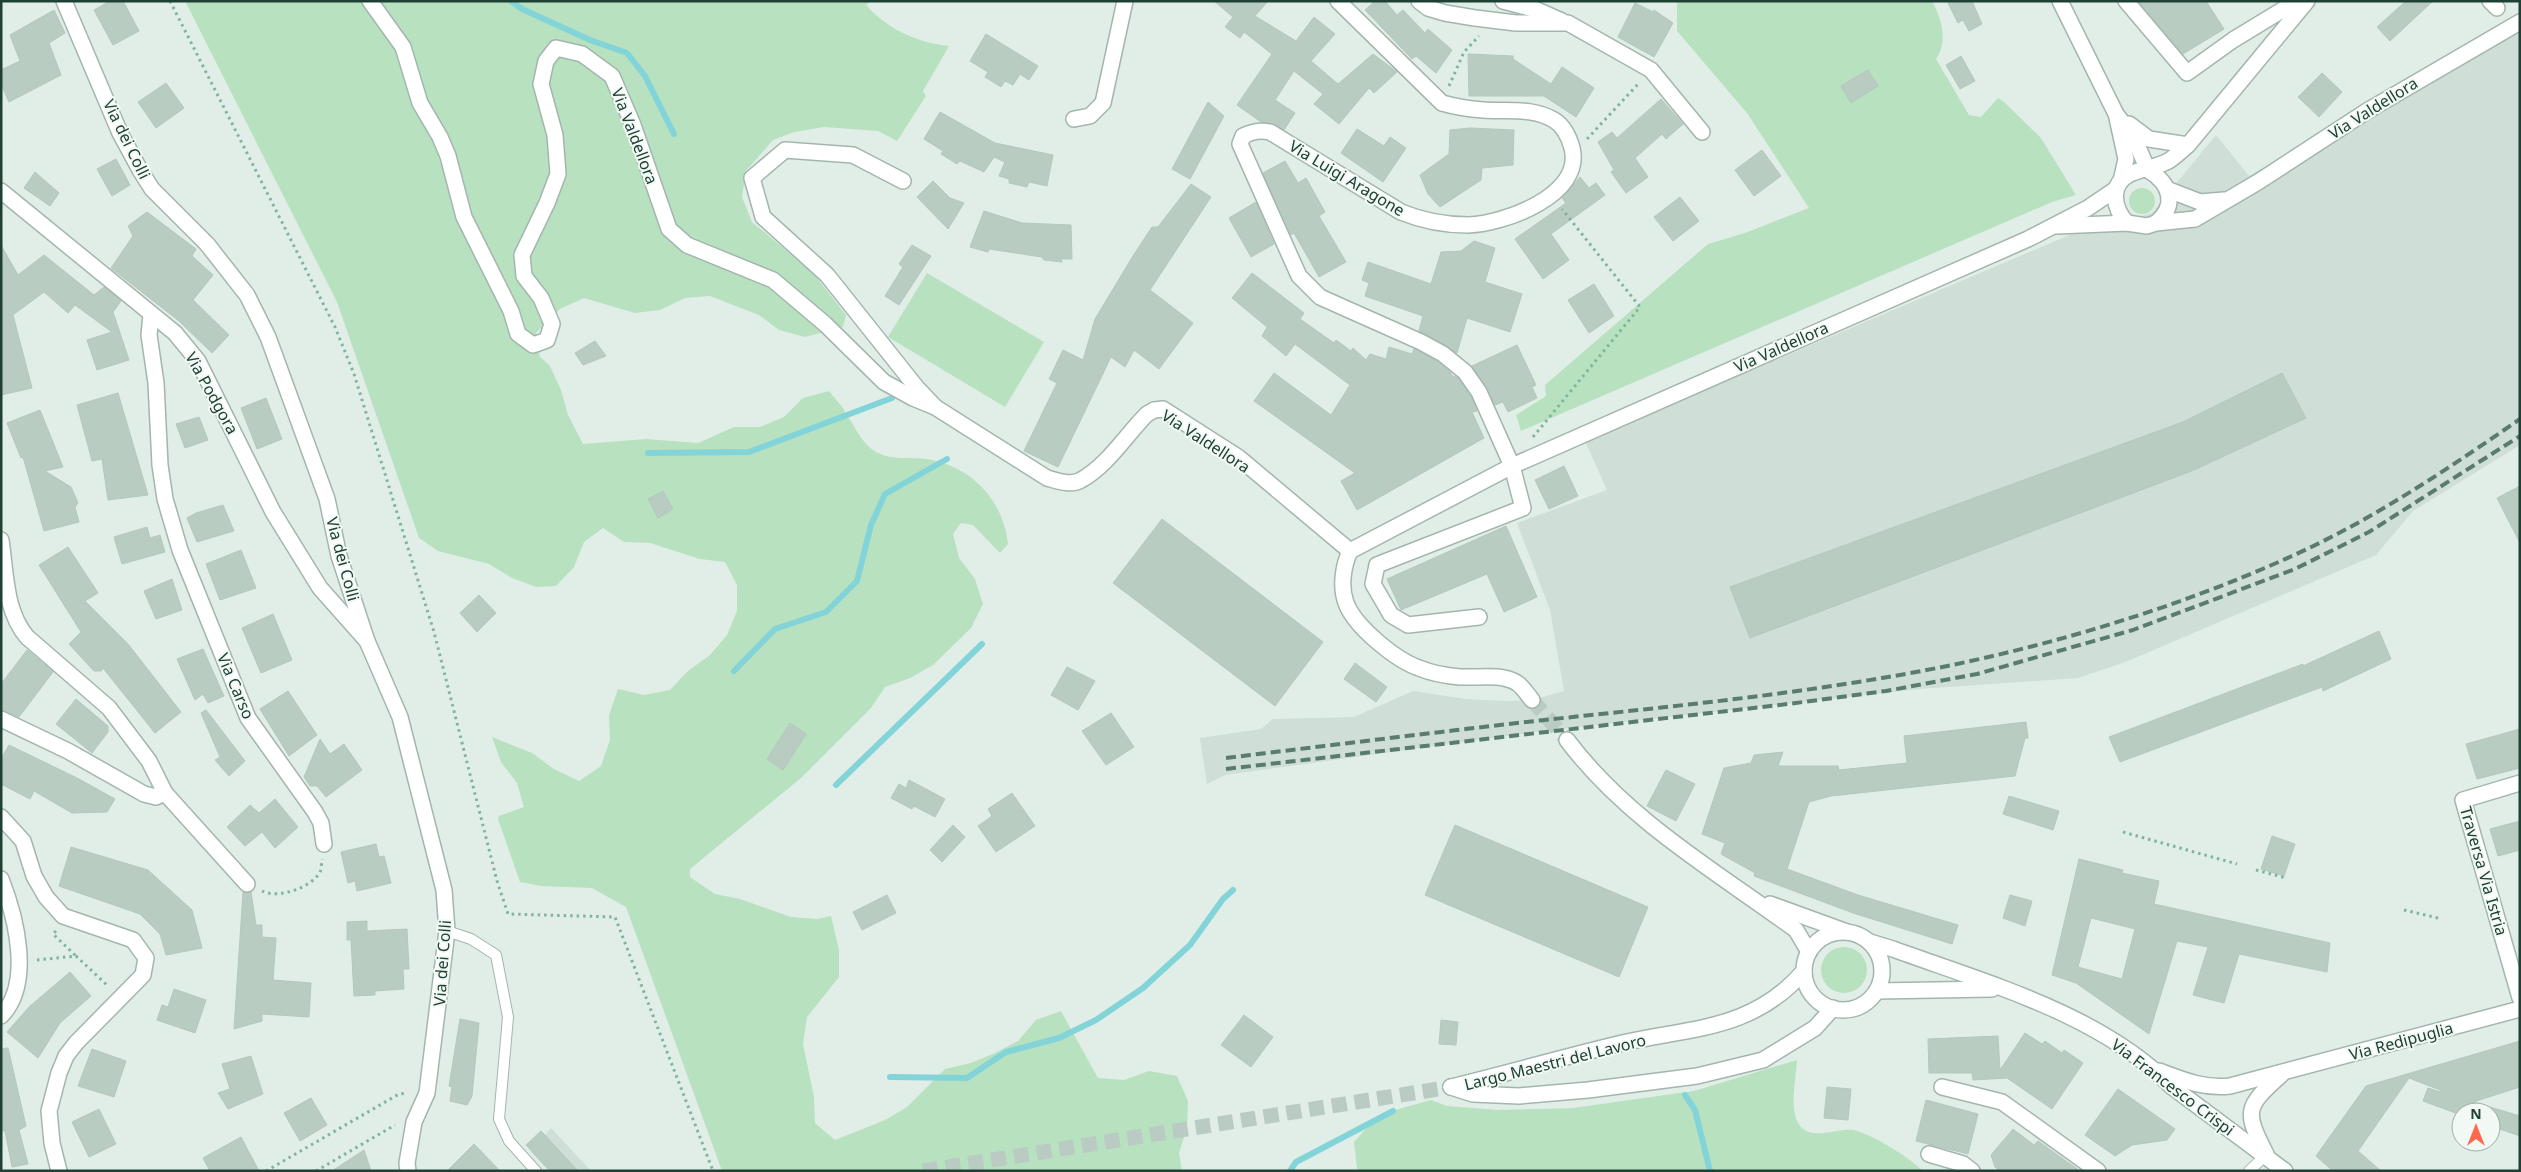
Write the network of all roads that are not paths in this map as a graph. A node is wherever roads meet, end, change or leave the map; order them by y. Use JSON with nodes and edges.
{"nodes":[{"id":1,"x":64,"y":1,"type":"edge"},
{"id":2,"x":370,"y":1,"type":"edge"},
{"id":3,"x":1125,"y":1,"type":"edge"},
{"id":4,"x":1338,"y":1,"type":"edge"},
{"id":5,"x":1419,"y":1,"type":"edge"},
{"id":6,"x":1503,"y":1,"type":"edge"},
{"id":7,"x":2060,"y":1,"type":"edge"},
{"id":8,"x":2126,"y":1,"type":"edge"},
{"id":9,"x":2307,"y":1,"type":"edge"},
{"id":10,"x":2288,"y":4,"type":"edge"},
{"id":11,"x":2520,"y":22,"type":"edge"},
{"id":12,"x":1568,"y":23,"type":"junction"},
{"id":13,"x":2116,"y":114,"type":"junction"},
{"id":14,"x":1074,"y":119,"type":"dead end"},
{"id":15,"x":1702,"y":132,"type":"dead end"},
{"id":16,"x":2188,"y":146,"type":"junction"},
{"id":17,"x":2148,"y":170,"type":"junction"},
{"id":18,"x":903,"y":181,"type":"dead end"},
{"id":19,"x":2119,"y":185,"type":"junction"},
{"id":20,"x":2168,"y":190,"type":"junction"},
{"id":21,"x":1,"y":191,"type":"edge"},
{"id":22,"x":2230,"y":199,"type":"junction"},
{"id":23,"x":2127,"y":223,"type":"junction"},
{"id":24,"x":2156,"y":223,"type":"junction"},
{"id":25,"x":2050,"y":227,"type":"junction"},
{"id":26,"x":151,"y":315,"type":"junction"},
{"id":27,"x":935,"y":406,"type":"junction"},
{"id":28,"x":1512,"y":466,"type":"junction"},
{"id":29,"x":1,"y":540,"type":"edge"},
{"id":30,"x":1350,"y":551,"type":"junction"},
{"id":31,"x":1479,"y":617,"type":"dead end"},
{"id":32,"x":367,"y":641,"type":"junction"},
{"id":33,"x":1532,"y":700,"type":"tunnel mouth"},
{"id":34,"x":1,"y":719,"type":"edge"},
{"id":35,"x":1567,"y":740,"type":"tunnel mouth"},
{"id":36,"x":2520,"y":783,"type":"edge"},
{"id":37,"x":160,"y":795,"type":"junction"},
{"id":38,"x":1,"y":817,"type":"edge"},
{"id":39,"x":324,"y":844,"type":"road end"},
{"id":40,"x":1,"y":879,"type":"edge"},
{"id":41,"x":247,"y":884,"type":"road end"},
{"id":42,"x":1754,"y":899,"type":"junction"},
{"id":43,"x":447,"y":931,"type":"junction"},
{"id":44,"x":1847,"y":932,"type":"junction"},
{"id":45,"x":1870,"y":942,"type":"junction"},
{"id":46,"x":1809,"y":952,"type":"junction"},
{"id":47,"x":1804,"y":972,"type":"junction"},
{"id":48,"x":2001,"y":989,"type":"junction"},
{"id":49,"x":1877,"y":991,"type":"junction"},
{"id":50,"x":2520,"y":998,"type":"edge"},
{"id":51,"x":1833,"y":1008,"type":"junction"},
{"id":52,"x":2520,"y":1009,"type":"edge"},
{"id":53,"x":1,"y":1016,"type":"edge"},
{"id":54,"x":2155,"y":1070,"type":"junction"},
{"id":55,"x":2282,"y":1073,"type":"junction"},
{"id":56,"x":1942,"y":1087,"type":"dead end"},
{"id":57,"x":1929,"y":1154,"type":"dead end"},
{"id":58,"x":2266,"y":1155,"type":"junction"},
{"id":59,"x":59,"y":1171,"type":"edge"},
{"id":60,"x":408,"y":1171,"type":"edge"},
{"id":61,"x":536,"y":1171,"type":"edge"},
{"id":62,"x":1972,"y":1171,"type":"edge"},
{"id":63,"x":2098,"y":1171,"type":"edge"},
{"id":64,"x":2248,"y":1171,"type":"edge"},
{"id":65,"x":2285,"y":1171,"type":"edge"}],
"edges":[{"from":1,"to":32,"type":"street","name":"Via dei Colli"},
{"from":2,"to":27,"type":"street","name":"Via Valdellora"},
{"from":3,"to":14,"type":"street"},
{"from":4,"to":28,"type":"street","name":"Via Luigi Aragone"},
{"from":5,"to":12,"type":"street"},
{"from":6,"to":12,"type":"street"},
{"from":7,"to":13,"type":"street"},
{"from":8,"to":10,"type":"street"},
{"from":9,"to":16,"type":"street","name":"Via Valdellora"},
{"from":11,"to":22,"type":"street","name":"Via Valdellora"},
{"from":12,"to":15,"type":"street"},
{"from":13,"to":16,"type":"street"},
{"from":13,"to":17,"type":"street"},
{"from":13,"to":19,"type":"street"},
{"from":16,"to":17,"type":"street","name":"Via Valdellora"},
{"from":17,"to":19,"type":"street","name":"Via Valdellora"},
{"from":17,"to":20,"type":"street","name":"Via Valdellora"},
{"from":18,"to":27,"type":"street","name":"Via Valdellora"},
{"from":19,"to":23,"type":"street"},
{"from":19,"to":25,"type":"street","name":"Via Valdellora"},
{"from":20,"to":22,"type":"street","name":"Via Valdellora"},
{"from":20,"to":24,"type":"street"},
{"from":21,"to":26,"type":"street","name":"Via Podgora"},
{"from":22,"to":24,"type":"street","name":"Via Valdellora"},
{"from":23,"to":24,"type":"street","name":"Via Valdellora"},
{"from":23,"to":25,"type":"street","name":"Via Valdellora"},
{"from":25,"to":28,"type":"street","name":"Via Valdellora"},
{"from":26,"to":32,"type":"street","name":"Via Podgora"},
{"from":26,"to":39,"type":"street","name":"Via Carso"},
{"from":27,"to":30,"type":"street","name":"Via Valdellora"},
{"from":28,"to":30,"type":"street","name":"Via Valdellora"},
{"from":28,"to":31,"type":"street"},
{"from":29,"to":37,"type":"street"},
{"from":30,"to":33,"type":"street"},
{"from":32,"to":43,"type":"street","name":"Via dei Colli"},
{"from":34,"to":37,"type":"street"},
{"from":35,"to":42,"type":"street"},
{"from":36,"to":50,"type":"street","name":"Traversa Via Istria"},
{"from":37,"to":41,"type":"street"},
{"from":38,"to":59,"type":"street"},
{"from":40,"to":53,"type":"street"},
{"from":42,"to":44,"type":"street"},
{"from":42,"to":46,"type":"street"},
{"from":43,"to":60,"type":"street","name":"Via dei Colli"},
{"from":43,"to":61,"type":"lane"},
{"from":44,"to":45,"type":"street"},
{"from":44,"to":46,"type":"street"},
{"from":45,"to":48,"type":"street","name":"Via Francesco Crispi"},
{"from":45,"to":49,"type":"street"},
{"from":46,"to":47,"type":"street","name":"Largo Maestri del Lavoro"},
{"from":47,"to":51,"type":"street"},
{"from":47,"to":51,"type":"street","name":"Largo Maestri del Lavoro"},
{"from":48,"to":49,"type":"street","name":"Via Francesco Crispi"},
{"from":48,"to":54,"type":"street","name":"Via Francesco Crispi"},
{"from":49,"to":51,"type":"street"},
{"from":52,"to":55,"type":"street","name":"Via Redipuglia"},
{"from":54,"to":55,"type":"street","name":"Via Redipuglia"},
{"from":54,"to":58,"type":"street","name":"Via Francesco Crispi"},
{"from":55,"to":58,"type":"street","name":"Via Redipuglia"},
{"from":56,"to":63,"type":"street"},
{"from":57,"to":62,"type":"street"},
{"from":58,"to":64,"type":"lane"},
{"from":58,"to":65,"type":"street","name":"Via Francesco Crispi"}]}
